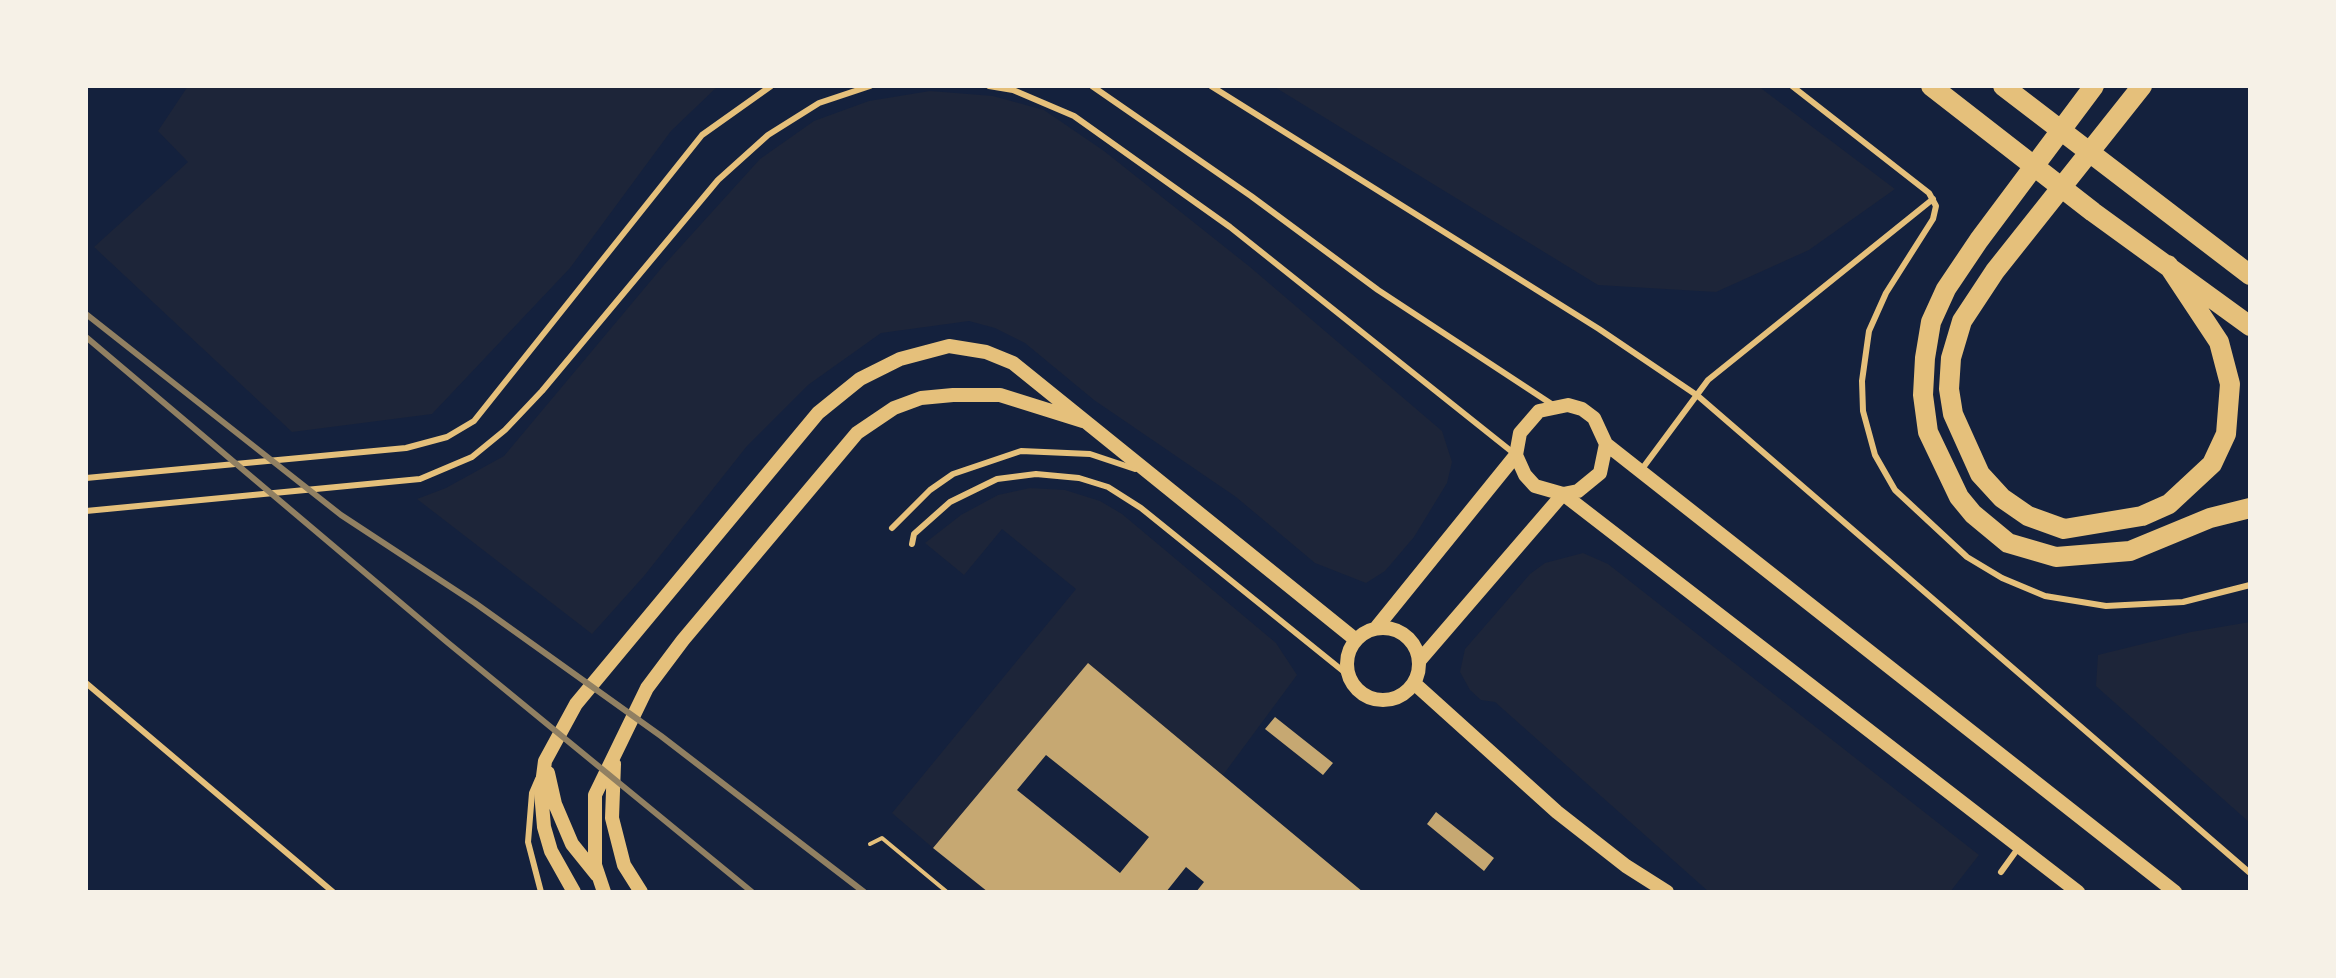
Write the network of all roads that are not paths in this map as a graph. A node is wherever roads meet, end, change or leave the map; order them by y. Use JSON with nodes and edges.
{"nodes":[{"id":1,"x":771,"y":86,"type":"edge"},
{"id":2,"x":870,"y":86,"type":"edge"},
{"id":3,"x":989,"y":86,"type":"edge"},
{"id":4,"x":1092,"y":86,"type":"edge"},
{"id":5,"x":1211,"y":86,"type":"edge"},
{"id":6,"x":1792,"y":86,"type":"edge"},
{"id":7,"x":1931,"y":86,"type":"edge"},
{"id":8,"x":2003,"y":86,"type":"edge"},
{"id":9,"x":2094,"y":86,"type":"edge"},
{"id":10,"x":2142,"y":86,"type":"edge"},
{"id":11,"x":1933,"y":199,"type":"junction"},
{"id":12,"x":2168,"y":265,"type":"junction"},
{"id":13,"x":2250,"y":275,"type":"edge"},
{"id":14,"x":2250,"y":326,"type":"edge"},
{"id":15,"x":1698,"y":396,"type":"junction"},
{"id":16,"x":1553,"y":406,"type":"junction"},
{"id":17,"x":1092,"y":424,"type":"junction"},
{"id":18,"x":1606,"y":444,"type":"junction"},
{"id":19,"x":1516,"y":455,"type":"junction"},
{"id":20,"x":1641,"y":471,"type":"junction"},
{"id":21,"x":86,"y":478,"type":"edge"},
{"id":22,"x":1167,"y":485,"type":"junction"},
{"id":23,"x":1563,"y":494,"type":"junction"},
{"id":24,"x":2250,"y":508,"type":"edge"},
{"id":25,"x":86,"y":511,"type":"edge"},
{"id":26,"x":892,"y":528,"type":"dead end"},
{"id":27,"x":912,"y":544,"type":"dead end"},
{"id":28,"x":2250,"y":585,"type":"edge"},
{"id":29,"x":1376,"y":628,"type":"junction"},
{"id":30,"x":1356,"y":640,"type":"junction"},
{"id":31,"x":1420,"y":660,"type":"junction"},
{"id":32,"x":1348,"y":675,"type":"junction"},
{"id":33,"x":86,"y":683,"type":"edge"},
{"id":34,"x":1415,"y":684,"type":"junction"},
{"id":35,"x":617,"y":743,"type":"junction"},
{"id":36,"x":545,"y":761,"type":"junction"},
{"id":37,"x":2019,"y":847,"type":"junction"},
{"id":38,"x":1626,"y":866,"type":"junction"},
{"id":39,"x":2001,"y":872,"type":"dead end"},
{"id":40,"x":2250,"y":873,"type":"edge"},
{"id":41,"x":333,"y":892,"type":"edge"},
{"id":42,"x":541,"y":892,"type":"edge"},
{"id":43,"x":574,"y":892,"type":"edge"},
{"id":44,"x":604,"y":892,"type":"edge"},
{"id":45,"x":611,"y":892,"type":"edge"},
{"id":46,"x":641,"y":892,"type":"edge"},
{"id":47,"x":1645,"y":892,"type":"edge"},
{"id":48,"x":1667,"y":892,"type":"edge"},
{"id":49,"x":2078,"y":892,"type":"edge"},
{"id":50,"x":2175,"y":892,"type":"edge"}],
"edges":[{"from":1,"to":21,"type":"lane"},
{"from":2,"to":25,"type":"lane"},
{"from":3,"to":19,"type":"lane"},
{"from":4,"to":16,"type":"lane"},
{"from":5,"to":15,"type":"lane"},
{"from":6,"to":11,"type":"lane"},
{"from":7,"to":12,"type":"highway"},
{"from":8,"to":13,"type":"highway"},
{"from":9,"to":24,"type":"highway"},
{"from":10,"to":12,"type":"highway"},
{"from":11,"to":15,"type":"lane"},
{"from":11,"to":28,"type":"lane"},
{"from":12,"to":14,"type":"highway"},
{"from":15,"to":20,"type":"lane"},
{"from":15,"to":40,"type":"lane"},
{"from":16,"to":18,"type":"street"},
{"from":16,"to":19,"type":"street"},
{"from":17,"to":22,"type":"street"},
{"from":17,"to":35,"type":"street"},
{"from":17,"to":36,"type":"street"},
{"from":18,"to":20,"type":"street"},
{"from":18,"to":23,"type":"street"},
{"from":19,"to":23,"type":"street"},
{"from":19,"to":29,"type":"street"},
{"from":20,"to":50,"type":"street"},
{"from":22,"to":26,"type":"lane"},
{"from":22,"to":30,"type":"street"},
{"from":23,"to":31,"type":"street"},
{"from":23,"to":37,"type":"street"},
{"from":27,"to":32,"type":"lane"},
{"from":29,"to":30,"type":"street"},
{"from":29,"to":31,"type":"street"},
{"from":30,"to":32,"type":"street"},
{"from":31,"to":34,"type":"street"},
{"from":32,"to":34,"type":"street"},
{"from":33,"to":41,"type":"lane"},
{"from":34,"to":38,"type":"street"},
{"from":35,"to":44,"type":"street"},
{"from":35,"to":46,"type":"street"},
{"from":36,"to":42,"type":"lane"},
{"from":36,"to":43,"type":"street"},
{"from":36,"to":45,"type":"street"},
{"from":37,"to":39,"type":"lane"},
{"from":37,"to":49,"type":"street"},
{"from":38,"to":47,"type":"street"},
{"from":38,"to":48,"type":"street"}]}
